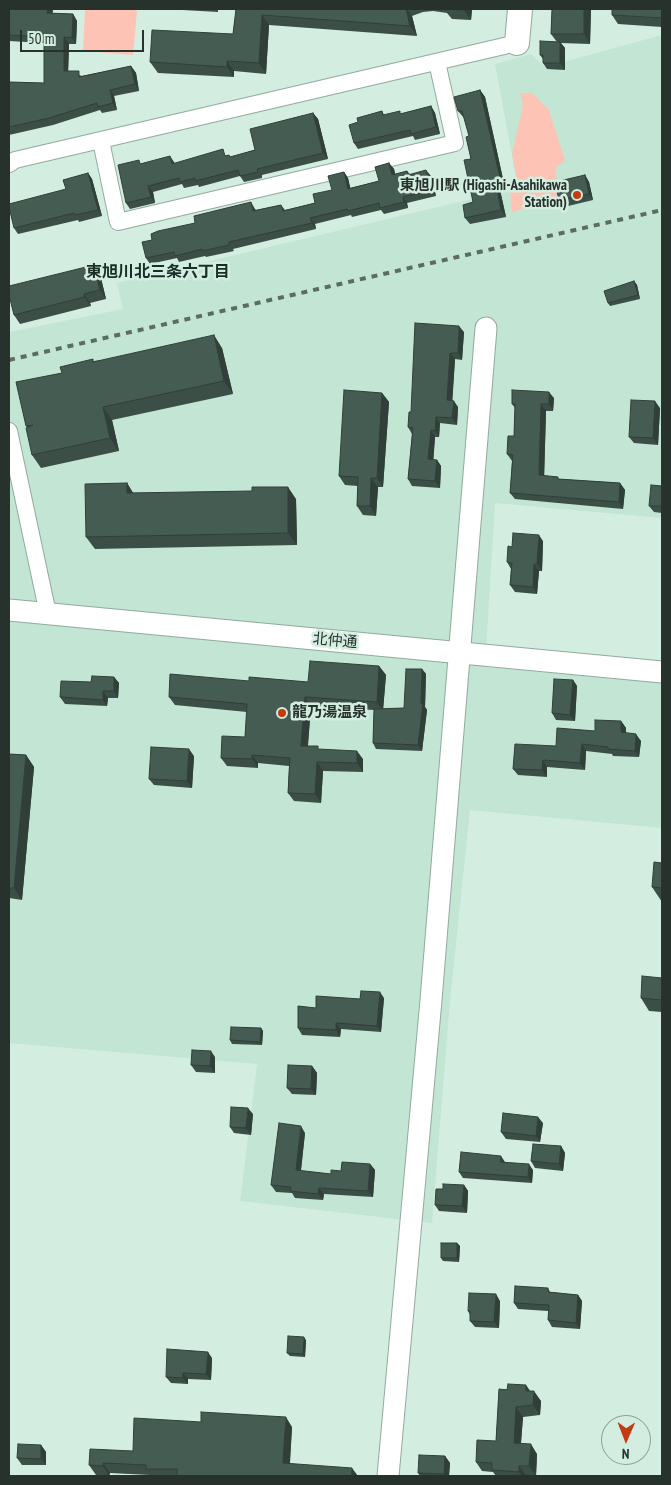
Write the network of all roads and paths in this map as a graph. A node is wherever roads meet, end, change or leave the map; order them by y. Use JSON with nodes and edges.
{"nodes":[{"id":1,"x":520,"y":9,"type":"edge"},
{"id":2,"x":517,"y":43,"type":"joint"},
{"id":3,"x":437,"y":62,"type":"junction"},
{"id":4,"x":100,"y":141,"type":"junction"},
{"id":5,"x":9,"y":164,"type":"edge"},
{"id":6,"x":486,"y":328,"type":"dead end"},
{"id":7,"x":9,"y":431,"type":"edge"},
{"id":8,"x":9,"y":610,"type":"edge"},
{"id":9,"x":48,"y":614,"type":"junction"},
{"id":10,"x":459,"y":653,"type":"junction"},
{"id":11,"x":662,"y":672,"type":"edge"},
{"id":12,"x":388,"y":1476,"type":"edge"}],
"edges":[{"from":1,"to":2,"type":"main road"},
{"from":2,"to":3,"type":"street"},
{"from":3,"to":4,"type":"street"},
{"from":3,"to":4,"type":"street"},
{"from":4,"to":5,"type":"street"},
{"from":6,"to":10,"type":"street"},
{"from":7,"to":9,"type":"street"},
{"from":8,"to":9,"type":"street","name":"北仲通"},
{"from":9,"to":10,"type":"street","name":"北仲通"},
{"from":10,"to":11,"type":"street","name":"北仲通"},
{"from":10,"to":12,"type":"street"}]}
